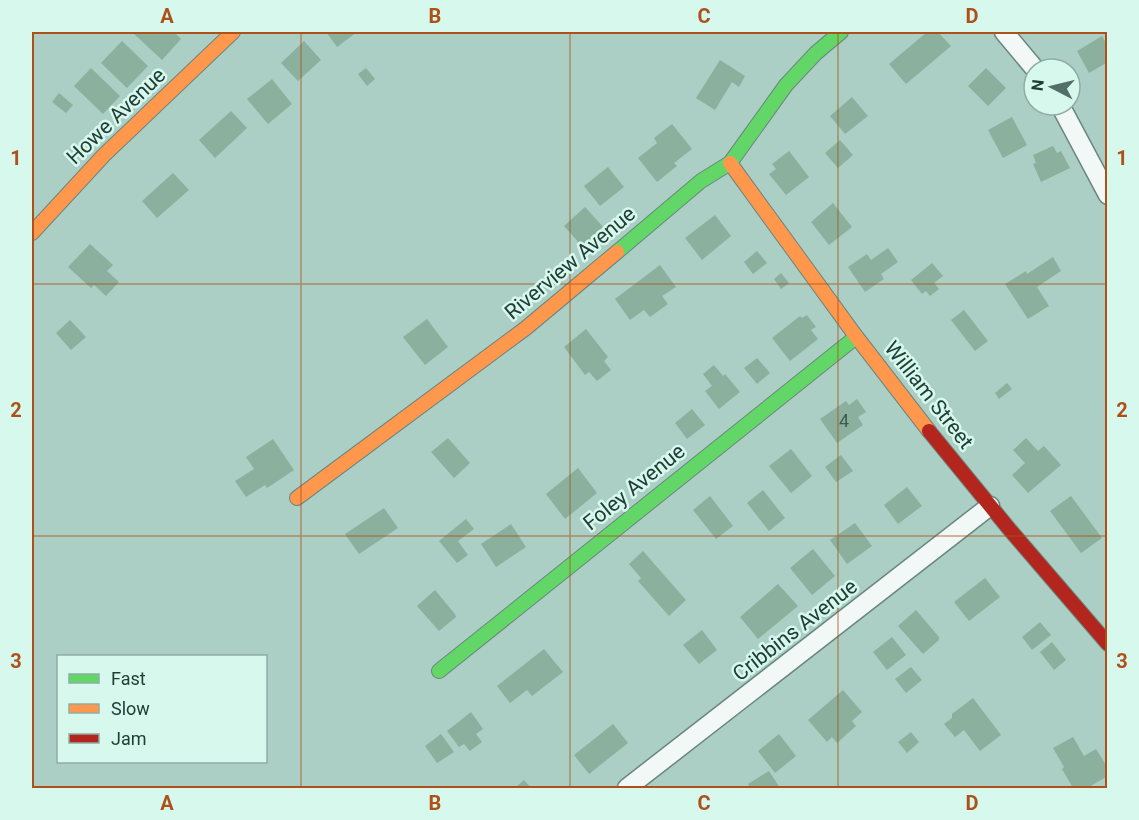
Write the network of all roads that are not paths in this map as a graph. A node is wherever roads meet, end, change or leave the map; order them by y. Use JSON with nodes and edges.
{"nodes":[{"id":1,"x":233,"y":32,"type":"edge"},
{"id":2,"x":841,"y":32,"type":"edge"},
{"id":3,"x":1004,"y":32,"type":"edge"},
{"id":4,"x":1025,"y":57,"type":"edge"},
{"id":5,"x":1066,"y":117,"type":"edge"},
{"id":6,"x":730,"y":162,"type":"junction"},
{"id":7,"x":1107,"y":195,"type":"edge"},
{"id":8,"x":32,"y":233,"type":"edge"},
{"id":9,"x":856,"y":336,"type":"junction"},
{"id":10,"x":297,"y":498,"type":"dead end"},
{"id":11,"x":990,"y":506,"type":"junction"},
{"id":12,"x":1107,"y":644,"type":"edge"},
{"id":13,"x":438,"y":671,"type":"dead end"},
{"id":14,"x":627,"y":789,"type":"edge"}],
"edges":[{"from":1,"to":8,"type":"street","name":"Howe Avenue"},
{"from":2,"to":6,"type":"street","name":"Riverview Avenue"},
{"from":3,"to":4,"type":"street"},
{"from":5,"to":7,"type":"street"},
{"from":6,"to":9,"type":"street","name":"William Street"},
{"from":6,"to":10,"type":"street","name":"Riverview Avenue"},
{"from":9,"to":11,"type":"street","name":"William Street"},
{"from":9,"to":13,"type":"street","name":"Foley Avenue"},
{"from":11,"to":12,"type":"street","name":"William Street"},
{"from":11,"to":14,"type":"street","name":"Cribbins Avenue"}]}
